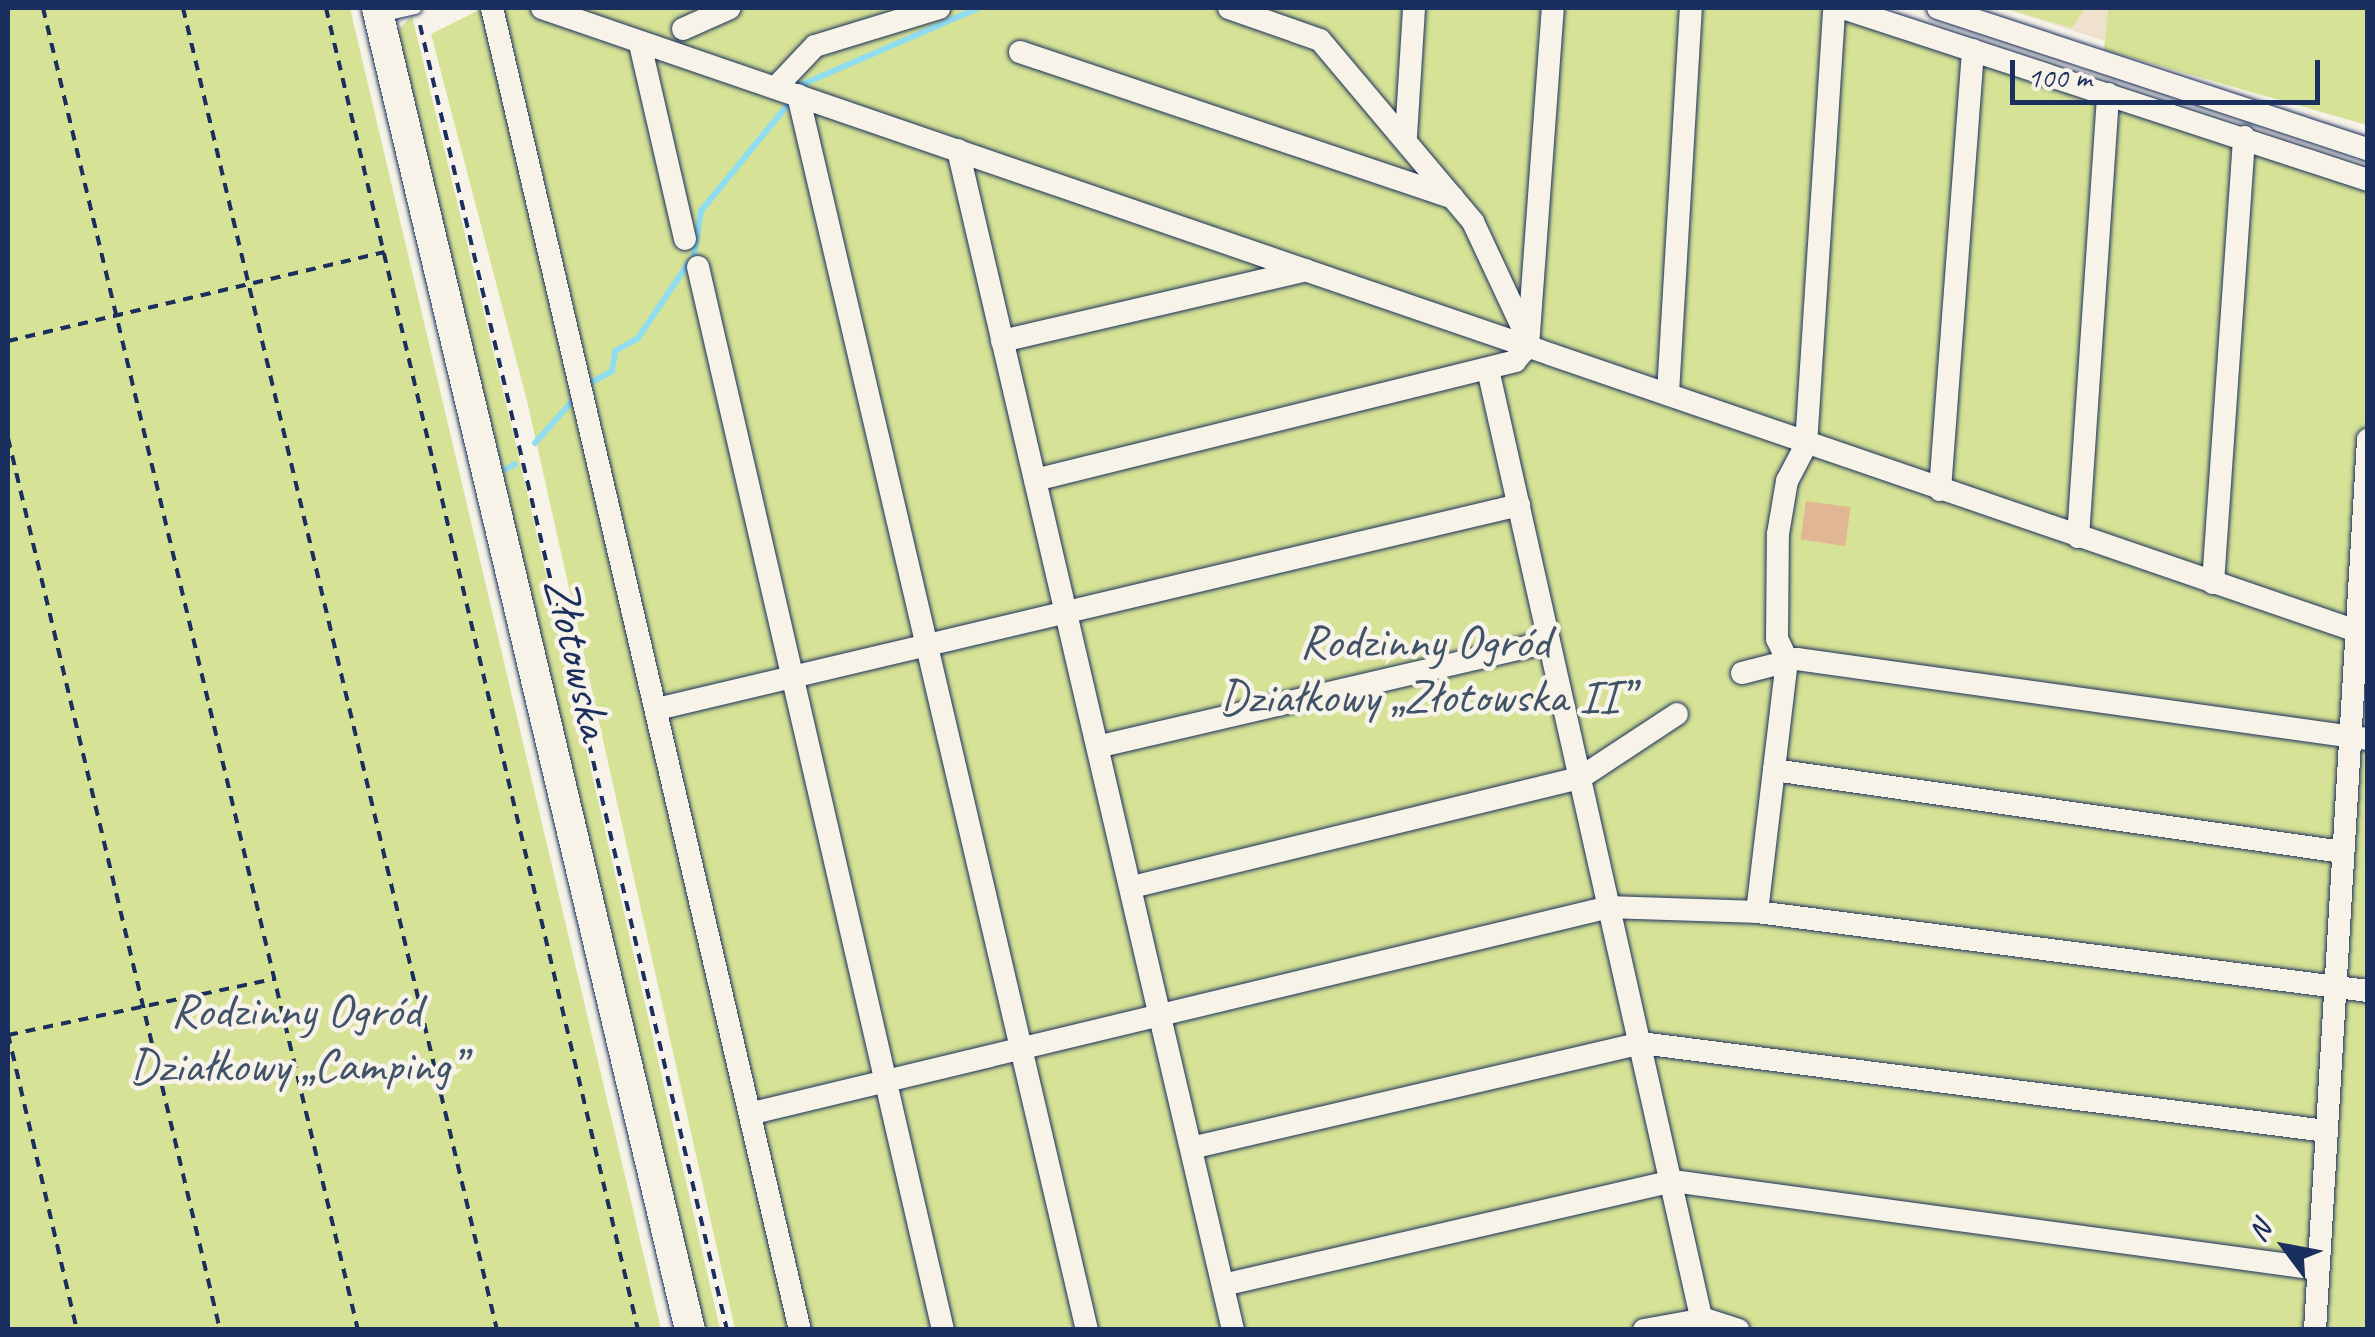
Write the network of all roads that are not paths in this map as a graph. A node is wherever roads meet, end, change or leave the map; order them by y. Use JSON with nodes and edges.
{"nodes":[{"id":1,"x":492,"y":8,"type":"edge"},
{"id":2,"x":542,"y":8,"type":"edge"},
{"id":3,"x":694,"y":8,"type":"edge"},
{"id":4,"x":730,"y":8,"type":"edge"},
{"id":5,"x":939,"y":8,"type":"edge"},
{"id":6,"x":1229,"y":8,"type":"edge"},
{"id":7,"x":1414,"y":8,"type":"edge"},
{"id":8,"x":1553,"y":8,"type":"edge"},
{"id":9,"x":1691,"y":8,"type":"edge"},
{"id":10,"x":1834,"y":8,"type":"edge"},
{"id":11,"x":1843,"y":8,"type":"edge"},
{"id":12,"x":1938,"y":8,"type":"edge"},
{"id":13,"x":416,"y":11,"type":"edge"},
{"id":14,"x":378,"y":12,"type":"edge"},
{"id":15,"x":684,"y":29,"type":"junction"},
{"id":16,"x":640,"y":44,"type":"junction"},
{"id":17,"x":1973,"y":50,"type":"junction"},
{"id":18,"x":1020,"y":52,"type":"dead end"},
{"id":19,"x":671,"y":53,"type":"junction"},
{"id":20,"x":788,"y":90,"type":"junction"},
{"id":21,"x":2108,"y":94,"type":"junction"},
{"id":22,"x":1406,"y":136,"type":"junction"},
{"id":23,"x":2244,"y":138,"type":"junction"},
{"id":24,"x":2368,"y":149,"type":"edge"},
{"id":25,"x":958,"y":150,"type":"junction"},
{"id":26,"x":2368,"y":180,"type":"edge"},
{"id":27,"x":1453,"y":198,"type":"junction"},
{"id":28,"x":685,"y":239,"type":"dead end"},
{"id":29,"x":698,"y":266,"type":"dead end"},
{"id":30,"x":1306,"y":270,"type":"junction"},
{"id":31,"x":1002,"y":341,"type":"junction"},
{"id":32,"x":1528,"y":346,"type":"junction"},
{"id":33,"x":1488,"y":374,"type":"junction"},
{"id":34,"x":1668,"y":394,"type":"junction"},
{"id":35,"x":2368,"y":440,"type":"edge"},
{"id":36,"x":1806,"y":445,"type":"junction"},
{"id":37,"x":1035,"y":480,"type":"junction"},
{"id":38,"x":1940,"y":490,"type":"junction"},
{"id":39,"x":1519,"y":505,"type":"junction"},
{"id":40,"x":2078,"y":537,"type":"junction"},
{"id":41,"x":2214,"y":582,"type":"junction"},
{"id":42,"x":1066,"y":612,"type":"junction"},
{"id":43,"x":2356,"y":631,"type":"junction"},
{"id":44,"x":1549,"y":642,"type":"junction"},
{"id":45,"x":927,"y":646,"type":"junction"},
{"id":46,"x":1787,"y":660,"type":"junction"},
{"id":47,"x":1742,"y":673,"type":"dead end"},
{"id":48,"x":790,"y":679,"type":"junction"},
{"id":49,"x":658,"y":709,"type":"junction"},
{"id":50,"x":1677,"y":714,"type":"dead end"},
{"id":51,"x":2358,"y":738,"type":"edge"},
{"id":52,"x":1101,"y":746,"type":"junction"},
{"id":53,"x":1774,"y":770,"type":"junction"},
{"id":54,"x":1580,"y":778,"type":"junction"},
{"id":55,"x":2342,"y":852,"type":"junction"},
{"id":56,"x":1132,"y":888,"type":"junction"},
{"id":57,"x":1610,"y":906,"type":"junction"},
{"id":58,"x":1757,"y":912,"type":"junction"},
{"id":59,"x":2334,"y":989,"type":"junction"},
{"id":60,"x":2368,"y":991,"type":"edge"},
{"id":61,"x":1159,"y":1014,"type":"junction"},
{"id":62,"x":1641,"y":1042,"type":"junction"},
{"id":63,"x":1020,"y":1048,"type":"junction"},
{"id":64,"x":888,"y":1080,"type":"junction"},
{"id":65,"x":753,"y":1113,"type":"junction"},
{"id":66,"x":2326,"y":1131,"type":"junction"},
{"id":67,"x":1190,"y":1148,"type":"junction"},
{"id":68,"x":1673,"y":1181,"type":"junction"},
{"id":69,"x":2318,"y":1269,"type":"junction"},
{"id":70,"x":1222,"y":1285,"type":"junction"},
{"id":71,"x":1705,"y":1324,"type":"edge"},
{"id":72,"x":690,"y":1330,"type":"edge"},
{"id":73,"x":800,"y":1330,"type":"edge"},
{"id":74,"x":943,"y":1330,"type":"edge"},
{"id":75,"x":1088,"y":1330,"type":"edge"},
{"id":76,"x":1233,"y":1330,"type":"edge"},
{"id":77,"x":1644,"y":1330,"type":"edge"},
{"id":78,"x":1738,"y":1330,"type":"edge"},
{"id":79,"x":2315,"y":1330,"type":"edge"}],
"edges":[{"from":1,"to":49,"type":"street"},
{"from":2,"to":16,"type":"street"},
{"from":3,"to":15,"type":"street"},
{"from":4,"to":15,"type":"street"},
{"from":5,"to":20,"type":"street"},
{"from":6,"to":22,"type":"street"},
{"from":7,"to":22,"type":"street"},
{"from":8,"to":32,"type":"street"},
{"from":9,"to":34,"type":"street"},
{"from":10,"to":36,"type":"street"},
{"from":11,"to":17,"type":"street"},
{"from":12,"to":24,"type":"street"},
{"from":13,"to":14,"type":"lane"},
{"from":14,"to":72,"type":"street","name":"Złotowska"},
{"from":15,"to":19,"type":"street"},
{"from":16,"to":19,"type":"street"},
{"from":16,"to":28,"type":"street"},
{"from":17,"to":21,"type":"street"},
{"from":17,"to":38,"type":"street"},
{"from":18,"to":27,"type":"street"},
{"from":19,"to":20,"type":"street"},
{"from":20,"to":25,"type":"street"},
{"from":20,"to":45,"type":"street"},
{"from":21,"to":23,"type":"street"},
{"from":21,"to":40,"type":"street"},
{"from":22,"to":27,"type":"street"},
{"from":23,"to":26,"type":"street"},
{"from":23,"to":41,"type":"street"},
{"from":25,"to":30,"type":"street"},
{"from":25,"to":31,"type":"street"},
{"from":27,"to":32,"type":"street"},
{"from":29,"to":48,"type":"street"},
{"from":30,"to":31,"type":"street"},
{"from":30,"to":32,"type":"street"},
{"from":31,"to":37,"type":"street"},
{"from":32,"to":33,"type":"street"},
{"from":32,"to":34,"type":"street"},
{"from":33,"to":37,"type":"street"},
{"from":33,"to":39,"type":"street"},
{"from":34,"to":36,"type":"street"},
{"from":35,"to":43,"type":"street"},
{"from":36,"to":38,"type":"street"},
{"from":36,"to":46,"type":"street"},
{"from":37,"to":42,"type":"street"},
{"from":38,"to":40,"type":"street"},
{"from":39,"to":42,"type":"street"},
{"from":39,"to":44,"type":"street"},
{"from":40,"to":41,"type":"street"},
{"from":41,"to":43,"type":"street"},
{"from":42,"to":45,"type":"street"},
{"from":42,"to":52,"type":"street"},
{"from":43,"to":51,"type":"street"},
{"from":44,"to":52,"type":"street"},
{"from":44,"to":54,"type":"street"},
{"from":45,"to":48,"type":"street"},
{"from":45,"to":63,"type":"street"},
{"from":46,"to":47,"type":"street"},
{"from":46,"to":51,"type":"street"},
{"from":46,"to":53,"type":"street"},
{"from":48,"to":49,"type":"street"},
{"from":48,"to":64,"type":"street"},
{"from":49,"to":65,"type":"street"},
{"from":50,"to":54,"type":"street"},
{"from":51,"to":55,"type":"street"},
{"from":52,"to":56,"type":"street"},
{"from":53,"to":55,"type":"street"},
{"from":53,"to":58,"type":"street"},
{"from":54,"to":56,"type":"street"},
{"from":54,"to":57,"type":"street"},
{"from":55,"to":59,"type":"street"},
{"from":56,"to":61,"type":"street"},
{"from":57,"to":58,"type":"street"},
{"from":57,"to":61,"type":"street"},
{"from":57,"to":62,"type":"street"},
{"from":58,"to":59,"type":"street"},
{"from":59,"to":60,"type":"street"},
{"from":59,"to":66,"type":"street"},
{"from":61,"to":63,"type":"street"},
{"from":61,"to":67,"type":"street"},
{"from":62,"to":66,"type":"street"},
{"from":62,"to":67,"type":"street"},
{"from":62,"to":68,"type":"street"},
{"from":63,"to":64,"type":"street"},
{"from":63,"to":75,"type":"street"},
{"from":64,"to":65,"type":"street"},
{"from":64,"to":74,"type":"street"},
{"from":65,"to":73,"type":"street"},
{"from":66,"to":69,"type":"street"},
{"from":67,"to":70,"type":"street"},
{"from":68,"to":69,"type":"street"},
{"from":68,"to":70,"type":"street"},
{"from":68,"to":71,"type":"street"},
{"from":69,"to":79,"type":"street"},
{"from":70,"to":76,"type":"street"},
{"from":71,"to":77,"type":"street"},
{"from":71,"to":78,"type":"street"}]}
